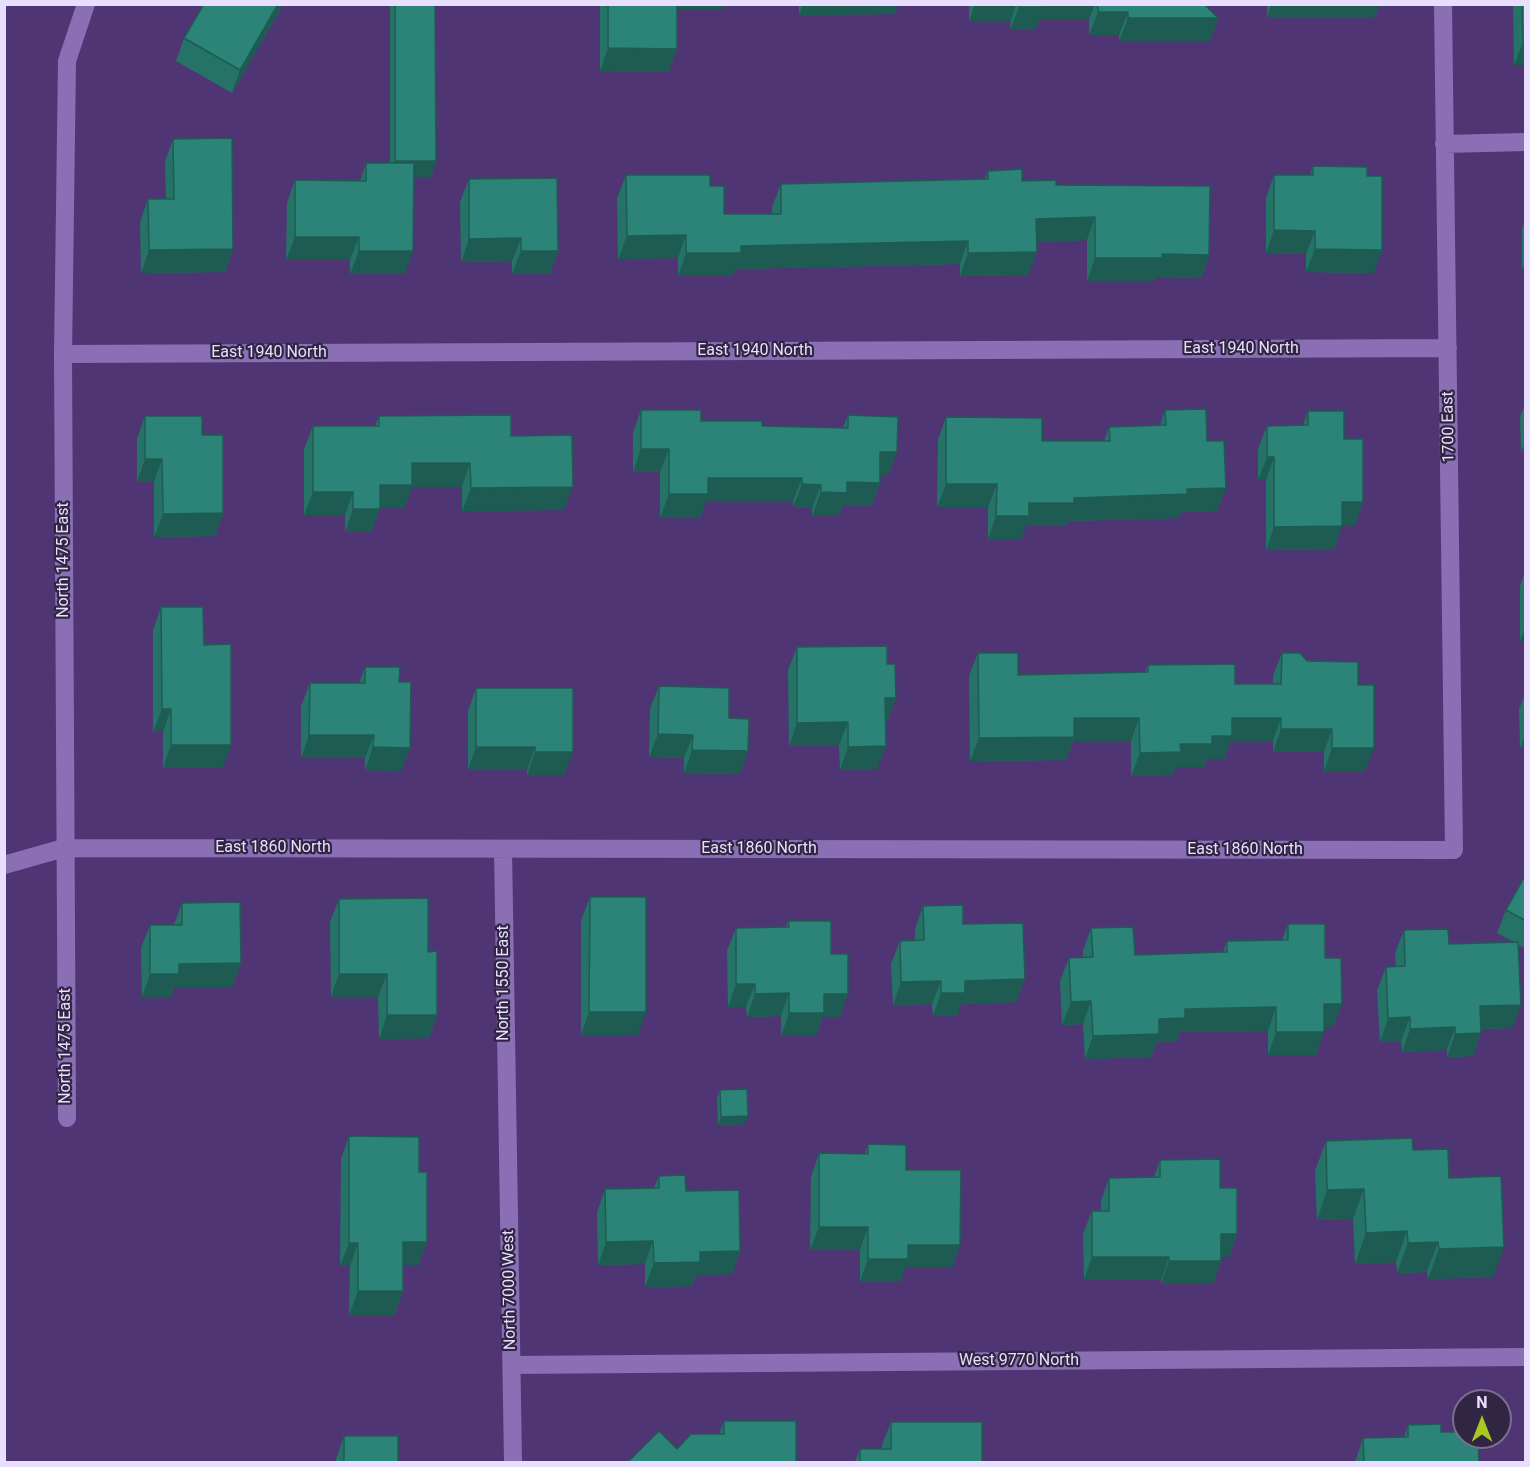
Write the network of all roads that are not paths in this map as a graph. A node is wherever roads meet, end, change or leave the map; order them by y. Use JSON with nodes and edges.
{"nodes":[{"id":1,"x":86,"y":4,"type":"edge"},
{"id":2,"x":1443,"y":4,"type":"edge"},
{"id":3,"x":1526,"y":142,"type":"edge"},
{"id":4,"x":1444,"y":144,"type":"junction"},
{"id":5,"x":1448,"y":348,"type":"junction"},
{"id":6,"x":63,"y":354,"type":"junction"},
{"id":7,"x":64,"y":848,"type":"junction"},
{"id":8,"x":503,"y":849,"type":"junction"},
{"id":9,"x":1454,"y":850,"type":"joint"},
{"id":10,"x":4,"y":865,"type":"edge"},
{"id":11,"x":67,"y":1118,"type":"dead end"},
{"id":12,"x":505,"y":1118,"type":"joint"},
{"id":13,"x":1526,"y":1358,"type":"edge"},
{"id":14,"x":512,"y":1365,"type":"junction"},
{"id":15,"x":513,"y":1462,"type":"edge"}],
"edges":[{"from":1,"to":6,"type":"street","name":"North 1475 East"},
{"from":2,"to":4,"type":"street","name":"1700 East"},
{"from":3,"to":4,"type":"street"},
{"from":4,"to":5,"type":"street","name":"1700 East"},
{"from":5,"to":6,"type":"street","name":"East 1940 North"},
{"from":5,"to":9,"type":"street","name":"1700 East"},
{"from":6,"to":7,"type":"street","name":"North 1475 East"},
{"from":7,"to":8,"type":"street","name":"East 1860 North"},
{"from":7,"to":10,"type":"street","name":"East 1860 North"},
{"from":7,"to":11,"type":"street","name":"North 1475 East"},
{"from":8,"to":9,"type":"street","name":"East 1860 North"},
{"from":8,"to":12,"type":"street","name":"North 1550 East"},
{"from":12,"to":14,"type":"street","name":"North 7000 West"},
{"from":13,"to":14,"type":"street","name":"West 9770 North"},
{"from":14,"to":15,"type":"street","name":"North 7000 West"}]}
